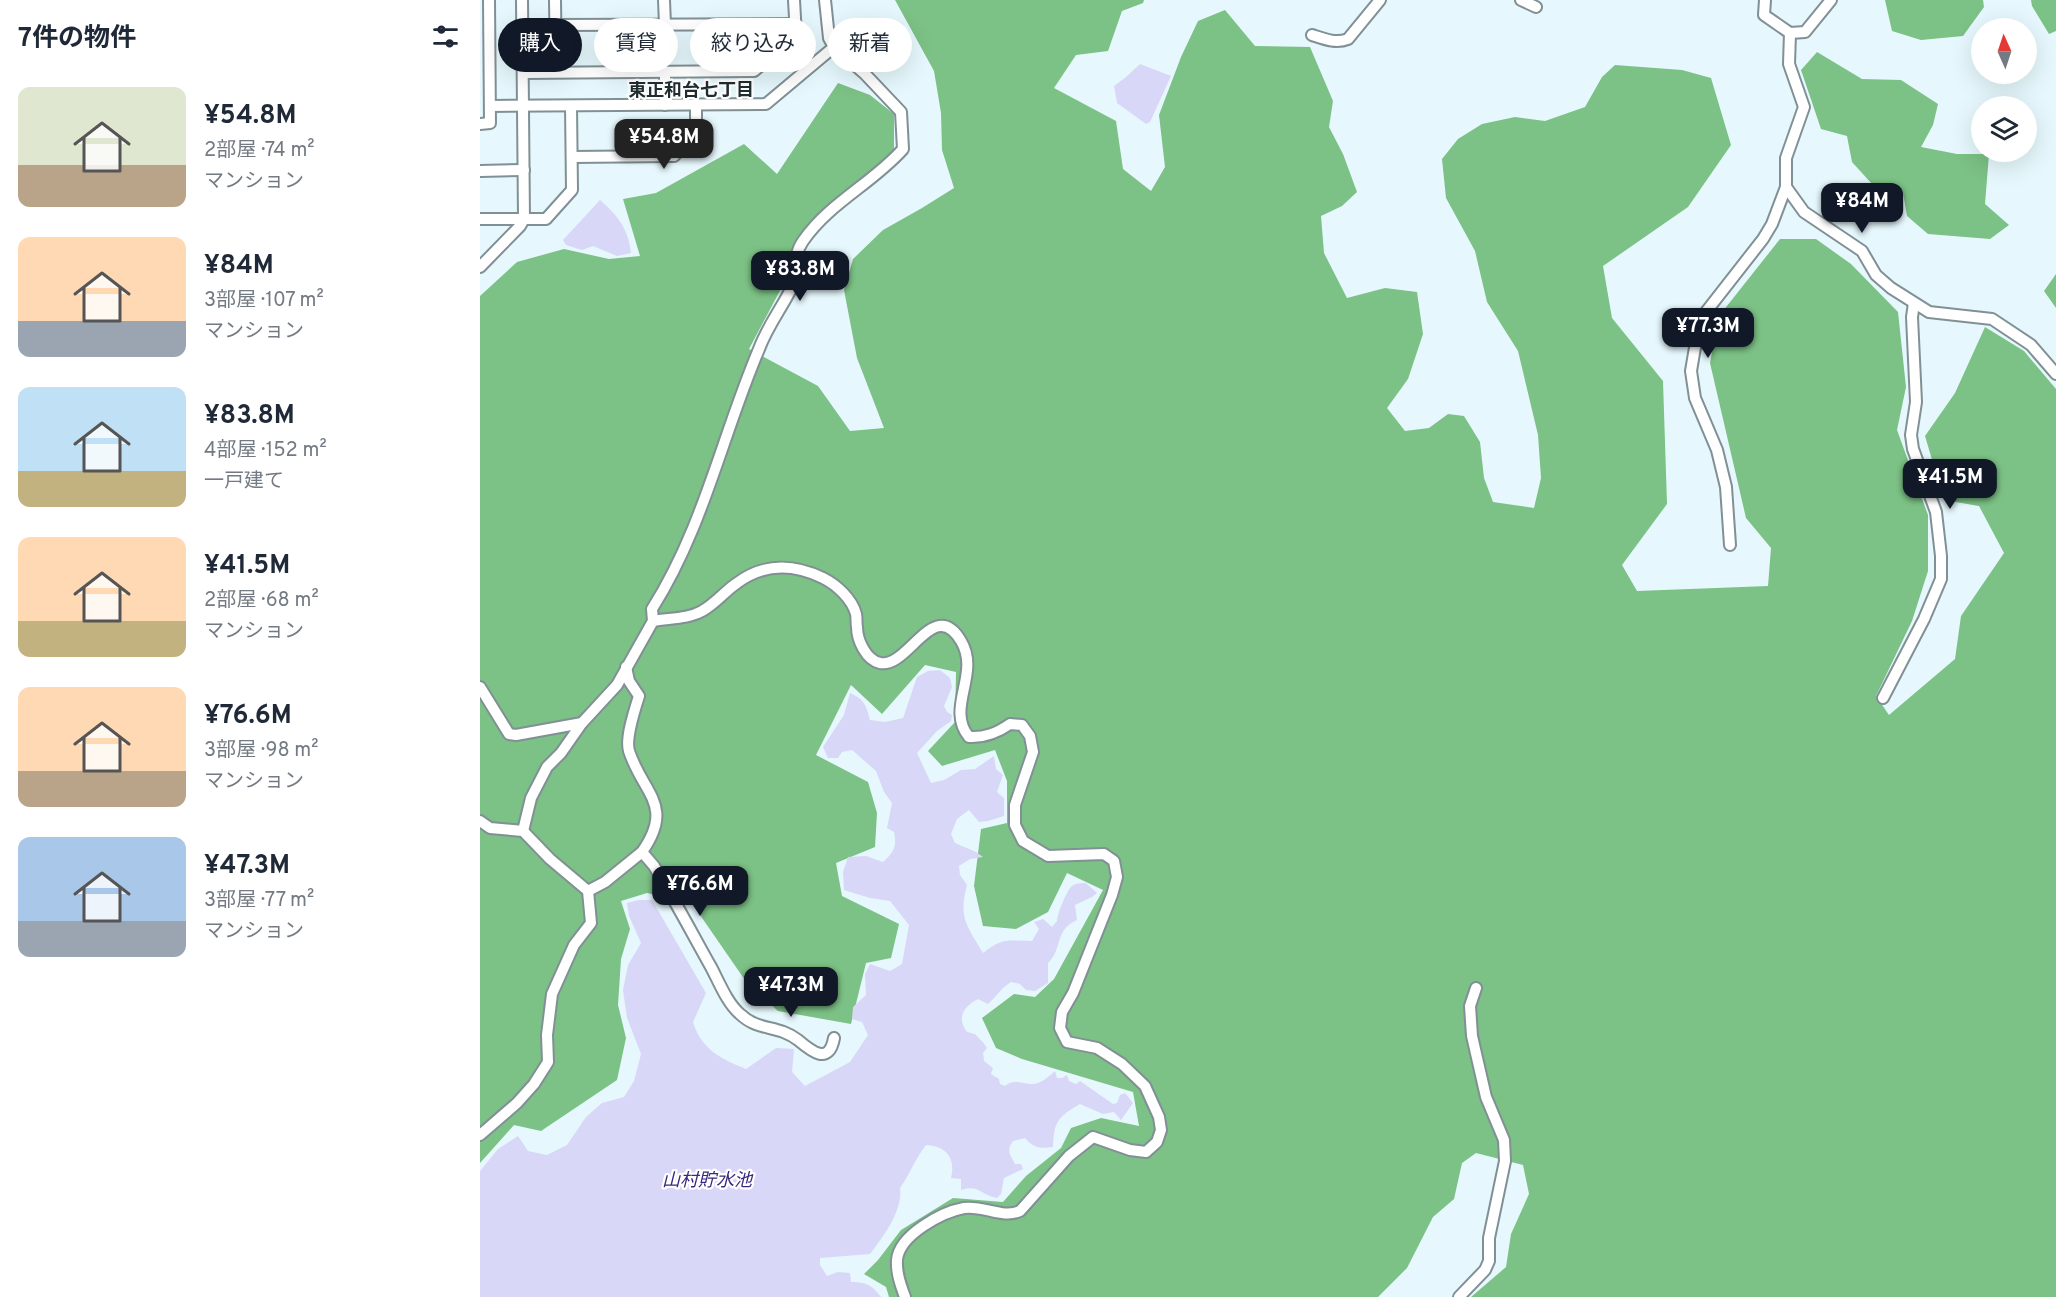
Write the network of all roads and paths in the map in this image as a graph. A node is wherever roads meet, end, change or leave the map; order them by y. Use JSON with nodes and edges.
{"nodes":[{"id":1,"x":489,"y":0,"type":"edge"},
{"id":2,"x":522,"y":0,"type":"edge"},
{"id":3,"x":555,"y":0,"type":"edge"},
{"id":4,"x":664,"y":0,"type":"edge"},
{"id":5,"x":794,"y":0,"type":"edge"},
{"id":6,"x":825,"y":0,"type":"edge"},
{"id":7,"x":1380,"y":0,"type":"edge"},
{"id":8,"x":1521,"y":0,"type":"edge"},
{"id":9,"x":1765,"y":0,"type":"edge"},
{"id":10,"x":1830,"y":0,"type":"edge"},
{"id":11,"x":1536,"y":7,"type":"dead end"},
{"id":12,"x":556,"y":18,"type":"edge"},
{"id":13,"x":665,"y":18,"type":"edge"},
{"id":14,"x":796,"y":18,"type":"edge"},
{"id":15,"x":485,"y":27,"type":"edge"},
{"id":16,"x":828,"y":29,"type":"edge"},
{"id":17,"x":1790,"y":33,"type":"junction"},
{"id":18,"x":1312,"y":35,"type":"dead end"},
{"id":19,"x":828,"y":52,"type":"edge"},
{"id":20,"x":556,"y":72,"type":"edge"},
{"id":21,"x":665,"y":72,"type":"edge"},
{"id":22,"x":864,"y":72,"type":"edge"},
{"id":23,"x":523,"y":73,"type":"junction"},
{"id":24,"x":485,"y":76,"type":"edge"},
{"id":25,"x":665,"y":105,"type":"junction"},
{"id":26,"x":696,"y":105,"type":"junction"},
{"id":27,"x":490,"y":106,"type":"junction"},
{"id":28,"x":523,"y":106,"type":"junction"},
{"id":29,"x":571,"y":106,"type":"junction"},
{"id":30,"x":480,"y":124,"type":"edge"},
{"id":31,"x":572,"y":157,"type":"junction"},
{"id":32,"x":524,"y":170,"type":"junction"},
{"id":33,"x":480,"y":171,"type":"edge"},
{"id":34,"x":1786,"y":187,"type":"junction"},
{"id":35,"x":480,"y":219,"type":"edge"},
{"id":36,"x":524,"y":219,"type":"junction"},
{"id":37,"x":480,"y":267,"type":"edge"},
{"id":38,"x":1914,"y":303,"type":"junction"},
{"id":39,"x":2056,"y":374,"type":"edge"},
{"id":40,"x":1730,"y":545,"type":"dead end"},
{"id":41,"x":653,"y":621,"type":"junction"},
{"id":42,"x":626,"y":666,"type":"junction"},
{"id":43,"x":480,"y":687,"type":"edge"},
{"id":44,"x":1883,"y":698,"type":"dead end"},
{"id":45,"x":582,"y":723,"type":"junction"},
{"id":46,"x":480,"y":821,"type":"edge"},
{"id":47,"x":523,"y":831,"type":"junction"},
{"id":48,"x":642,"y":852,"type":"junction"},
{"id":49,"x":588,"y":891,"type":"junction"},
{"id":50,"x":1476,"y":987,"type":"dead end"},
{"id":51,"x":834,"y":1038,"type":"dead end"},
{"id":52,"x":480,"y":1135,"type":"edge"},
{"id":53,"x":905,"y":1297,"type":"edge"},
{"id":54,"x":1459,"y":1297,"type":"edge"}],
"edges":[{"from":1,"to":15,"type":"street"},
{"from":2,"to":23,"type":"street"},
{"from":3,"to":12,"type":"street"},
{"from":4,"to":13,"type":"street"},
{"from":5,"to":14,"type":"street"},
{"from":6,"to":16,"type":"street"},
{"from":7,"to":18,"type":"street"},
{"from":8,"to":11,"type":"street"},
{"from":9,"to":17,"type":"street"},
{"from":10,"to":17,"type":"street"},
{"from":15,"to":24,"type":"street"},
{"from":17,"to":34,"type":"street"},
{"from":19,"to":26,"type":"street"},
{"from":20,"to":23,"type":"street"},
{"from":21,"to":25,"type":"street"},
{"from":22,"to":41,"type":"street"},
{"from":23,"to":28,"type":"street"},
{"from":24,"to":27,"type":"street"},
{"from":25,"to":26,"type":"street"},
{"from":25,"to":29,"type":"street"},
{"from":26,"to":31,"type":"street"},
{"from":27,"to":28,"type":"street"},
{"from":27,"to":30,"type":"street"},
{"from":28,"to":29,"type":"street"},
{"from":28,"to":32,"type":"street"},
{"from":29,"to":31,"type":"street"},
{"from":31,"to":36,"type":"street"},
{"from":32,"to":33,"type":"street"},
{"from":32,"to":36,"type":"street"},
{"from":34,"to":38,"type":"street"},
{"from":34,"to":40,"type":"street"},
{"from":35,"to":36,"type":"street"},
{"from":36,"to":37,"type":"street"},
{"from":38,"to":39,"type":"street"},
{"from":38,"to":44,"type":"street"},
{"from":41,"to":42,"type":"street"},
{"from":41,"to":53,"type":"street"},
{"from":42,"to":45,"type":"street"},
{"from":42,"to":48,"type":"street"},
{"from":43,"to":45,"type":"street"},
{"from":45,"to":47,"type":"street"},
{"from":46,"to":47,"type":"street"},
{"from":47,"to":49,"type":"street"},
{"from":48,"to":49,"type":"street"},
{"from":48,"to":51,"type":"street"},
{"from":49,"to":52,"type":"street"},
{"from":50,"to":54,"type":"street"}]}
